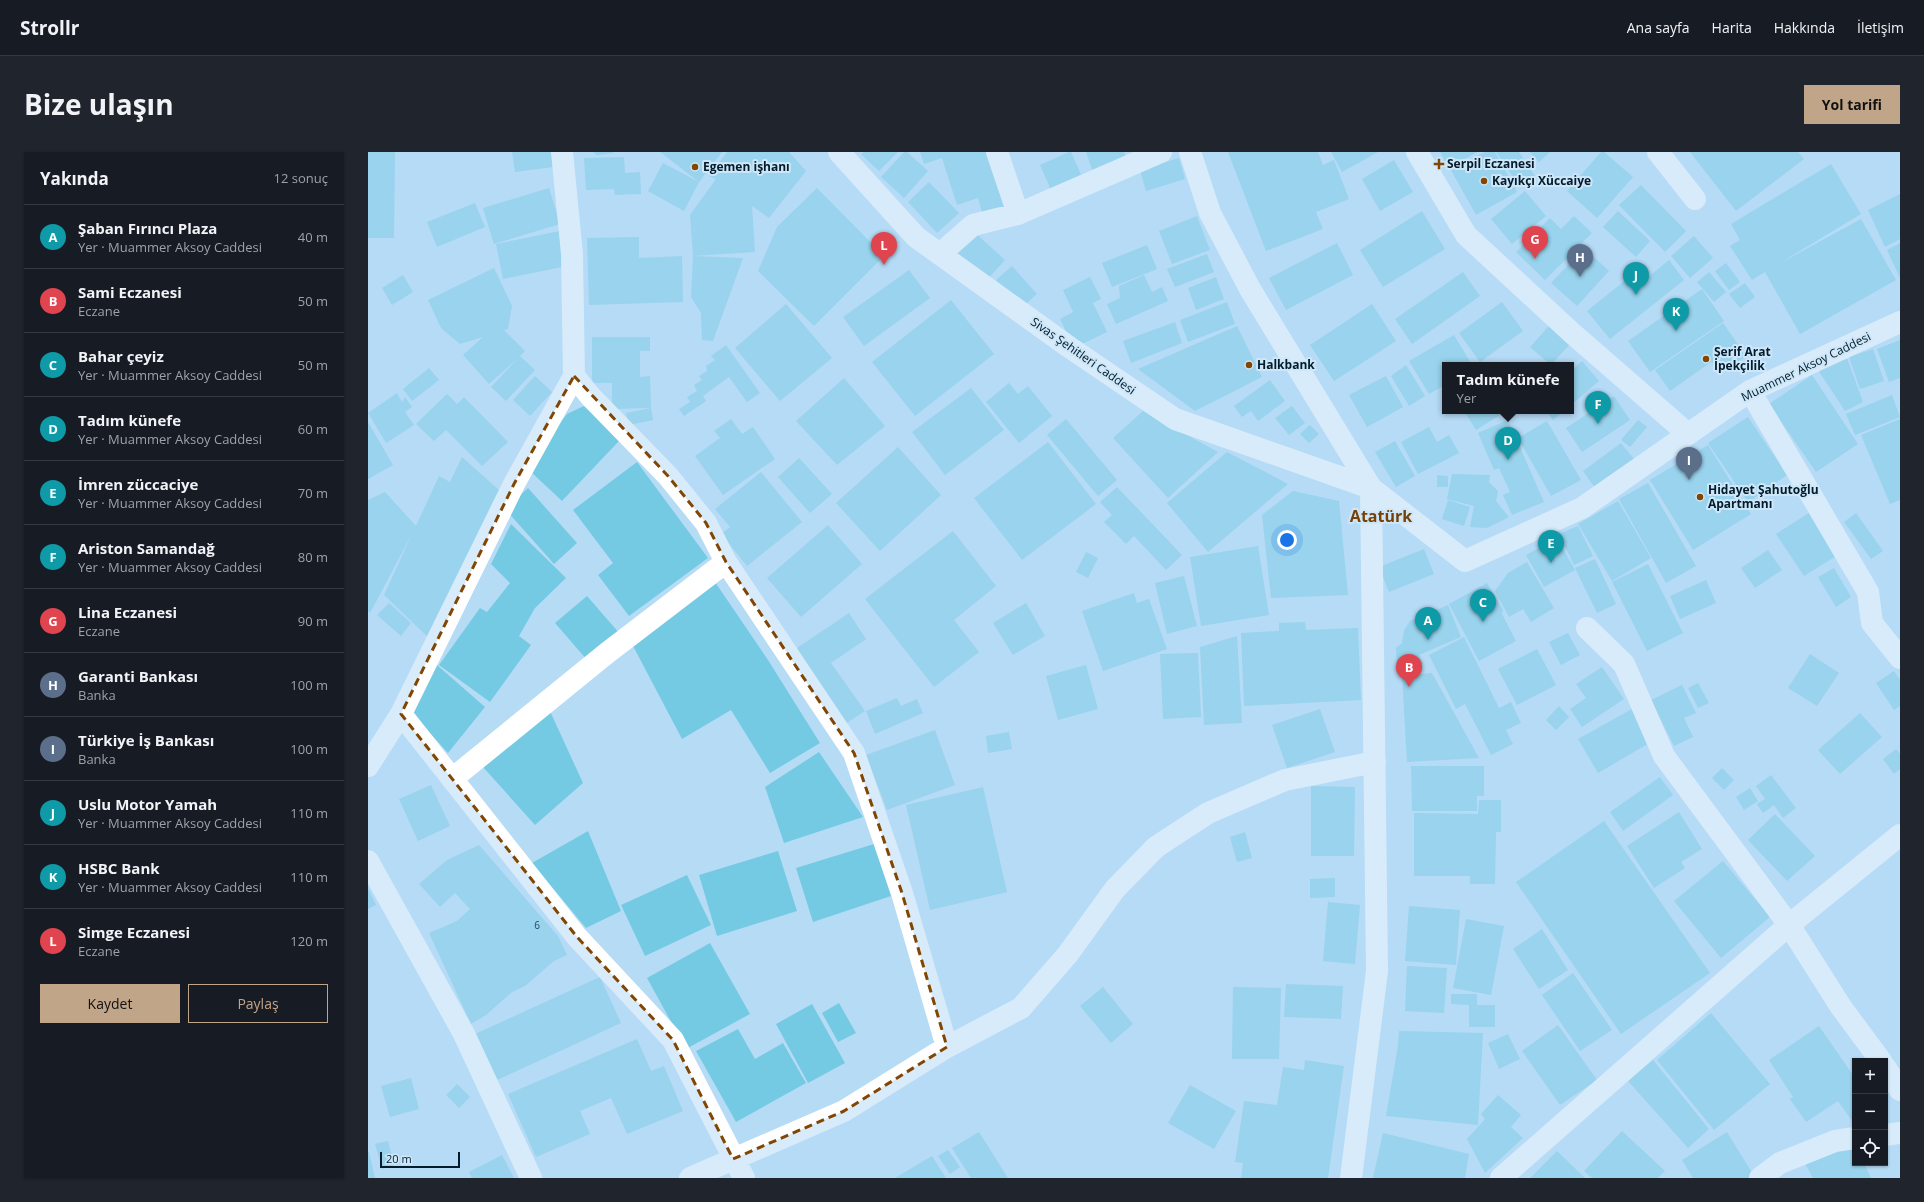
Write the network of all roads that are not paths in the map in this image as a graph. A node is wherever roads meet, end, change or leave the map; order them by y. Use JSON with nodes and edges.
{"nodes":[{"id":1,"x":562,"y":152,"type":"edge"},
{"id":2,"x":839,"y":152,"type":"edge"},
{"id":3,"x":997,"y":152,"type":"edge"},
{"id":4,"x":1160,"y":152,"type":"edge"},
{"id":5,"x":1190,"y":152,"type":"edge"},
{"id":6,"x":1417,"y":152,"type":"edge"},
{"id":7,"x":1658,"y":152,"type":"edge"},
{"id":8,"x":1695,"y":198,"type":"dead end"},
{"id":9,"x":1018,"y":214,"type":"junction"},
{"id":10,"x":940,"y":254,"type":"junction"},
{"id":11,"x":1900,"y":322,"type":"edge"},
{"id":12,"x":574,"y":376,"type":"junction"},
{"id":13,"x":1750,"y":391,"type":"junction"},
{"id":14,"x":1688,"y":434,"type":"junction"},
{"id":15,"x":1371,"y":488,"type":"junction"},
{"id":16,"x":726,"y":562,"type":"junction"},
{"id":17,"x":1588,"y":628,"type":"dead end"},
{"id":18,"x":1900,"y":658,"type":"edge"},
{"id":19,"x":401,"y":714,"type":"junction"},
{"id":20,"x":1375,"y":762,"type":"junction"},
{"id":21,"x":368,"y":766,"type":"edge"},
{"id":22,"x":452,"y":778,"type":"junction"},
{"id":23,"x":1900,"y":835,"type":"edge"},
{"id":24,"x":368,"y":861,"type":"edge"},
{"id":25,"x":1789,"y":925,"type":"junction"},
{"id":26,"x":947,"y":1047,"type":"junction"},
{"id":27,"x":1879,"y":1058,"type":"edge"},
{"id":28,"x":1888,"y":1072,"type":"edge"},
{"id":29,"x":1900,"y":1090,"type":"edge"},
{"id":30,"x":1900,"y":1133,"type":"edge"},
{"id":31,"x":1888,"y":1135,"type":"edge"},
{"id":32,"x":1852,"y":1138,"type":"edge"},
{"id":33,"x":733,"y":1159,"type":"junction"},
{"id":34,"x":531,"y":1178,"type":"edge"},
{"id":35,"x":690,"y":1178,"type":"edge"},
{"id":36,"x":744,"y":1178,"type":"edge"},
{"id":37,"x":1351,"y":1178,"type":"edge"},
{"id":38,"x":1501,"y":1178,"type":"edge"},
{"id":39,"x":1760,"y":1178,"type":"edge"}],
"edges":[{"from":1,"to":12,"type":"street"},
{"from":2,"to":10,"type":"street","name":"Sivas Şehitleri Caddesi"},
{"from":3,"to":9,"type":"street"},
{"from":4,"to":9,"type":"street"},
{"from":5,"to":15,"type":"street"},
{"from":6,"to":14,"type":"street"},
{"from":7,"to":8,"type":"street"},
{"from":9,"to":10,"type":"street"},
{"from":10,"to":15,"type":"street","name":"Sivas Şehitleri Caddesi"},
{"from":11,"to":13,"type":"street","name":"Muammer Aksoy Caddesi"},
{"from":12,"to":16,"type":"street"},
{"from":12,"to":19,"type":"street"},
{"from":13,"to":14,"type":"street","name":"Muammer Aksoy Caddesi"},
{"from":13,"to":18,"type":"street"},
{"from":14,"to":15,"type":"street","name":"Muammer Aksoy Caddesi"},
{"from":15,"to":20,"type":"street"},
{"from":16,"to":22,"type":"street"},
{"from":16,"to":26,"type":"street"},
{"from":17,"to":25,"type":"street"},
{"from":19,"to":21,"type":"street"},
{"from":19,"to":22,"type":"street"},
{"from":20,"to":26,"type":"street"},
{"from":20,"to":37,"type":"street"},
{"from":22,"to":33,"type":"street"},
{"from":23,"to":25,"type":"street"},
{"from":24,"to":34,"type":"street"},
{"from":25,"to":27,"type":"street"},
{"from":25,"to":38,"type":"street"},
{"from":26,"to":33,"type":"street"},
{"from":28,"to":29,"type":"street"},
{"from":30,"to":31,"type":"street"},
{"from":32,"to":39,"type":"street"},
{"from":33,"to":35,"type":"street"},
{"from":33,"to":36,"type":"street"}]}
